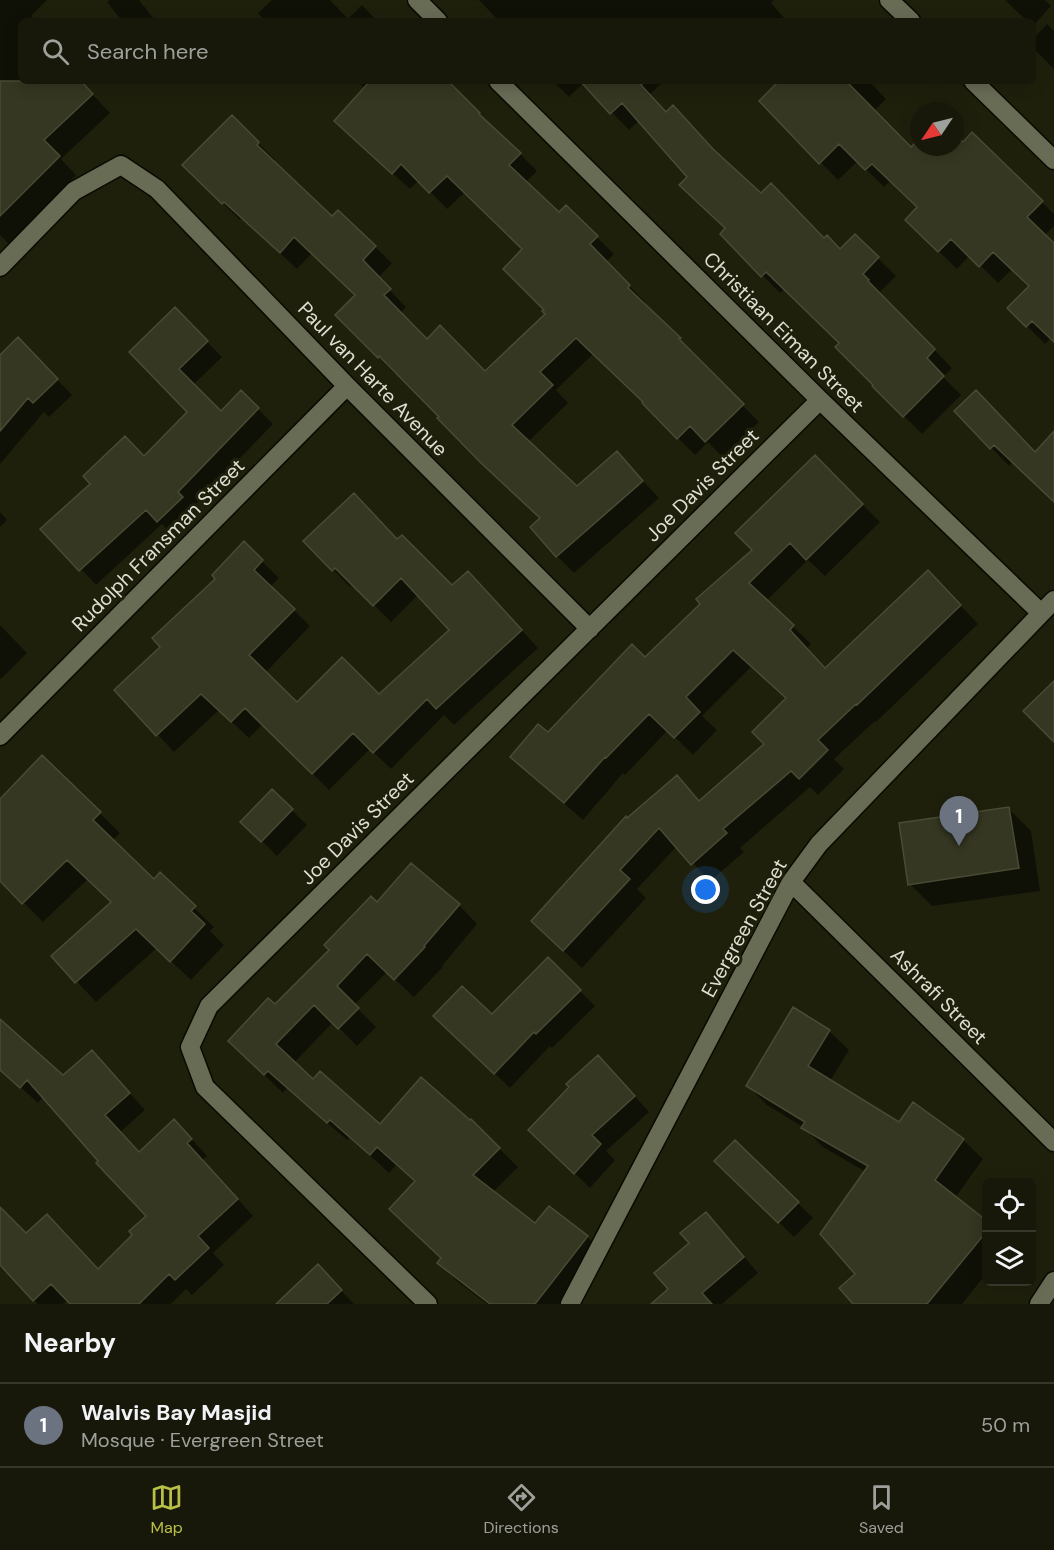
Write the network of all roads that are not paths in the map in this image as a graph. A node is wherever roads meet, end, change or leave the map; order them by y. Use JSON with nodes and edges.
{"nodes":[{"id":1,"x":417,"y":0,"type":"edge"},
{"id":2,"x":889,"y":0,"type":"edge"},
{"id":3,"x":435,"y":18,"type":"edge"},
{"id":4,"x":908,"y":18,"type":"edge"},
{"id":5,"x":501,"y":84,"type":"edge"},
{"id":6,"x":976,"y":84,"type":"edge"},
{"id":7,"x":1054,"y":160,"type":"edge"},
{"id":8,"x":0,"y":267,"type":"edge"},
{"id":9,"x":347,"y":386,"type":"junction"},
{"id":10,"x":820,"y":400,"type":"junction"},
{"id":11,"x":1054,"y":600,"type":"edge"},
{"id":12,"x":1041,"y":613,"type":"junction"},
{"id":13,"x":590,"y":629,"type":"junction"},
{"id":14,"x":0,"y":736,"type":"edge"},
{"id":15,"x":791,"y":882,"type":"junction"},
{"id":16,"x":1054,"y":1142,"type":"edge"},
{"id":17,"x":1054,"y":1281,"type":"edge"},
{"id":18,"x":428,"y":1304,"type":"edge"},
{"id":19,"x":570,"y":1304,"type":"edge"},
{"id":20,"x":1039,"y":1304,"type":"edge"}],
"edges":[{"from":1,"to":3,"type":"street"},
{"from":2,"to":4,"type":"street"},
{"from":5,"to":10,"type":"street","name":"Christiaan Eiman Street"},
{"from":6,"to":7,"type":"street"},
{"from":8,"to":9,"type":"street","name":"Paul van Harte Avenue"},
{"from":9,"to":13,"type":"street","name":"Paul van Harte Avenue"},
{"from":9,"to":14,"type":"street","name":"Rudolph Fransman Street"},
{"from":10,"to":12,"type":"street","name":"Christiaan Eiman Street"},
{"from":10,"to":13,"type":"street","name":"Joe Davis Street"},
{"from":11,"to":12,"type":"street","name":"Evergreen Street"},
{"from":12,"to":15,"type":"street","name":"Evergreen Street"},
{"from":13,"to":18,"type":"street","name":"Joe Davis Street"},
{"from":15,"to":16,"type":"street","name":"Ashrafi Street"},
{"from":15,"to":19,"type":"street","name":"Evergreen Street"},
{"from":17,"to":20,"type":"street"}]}
